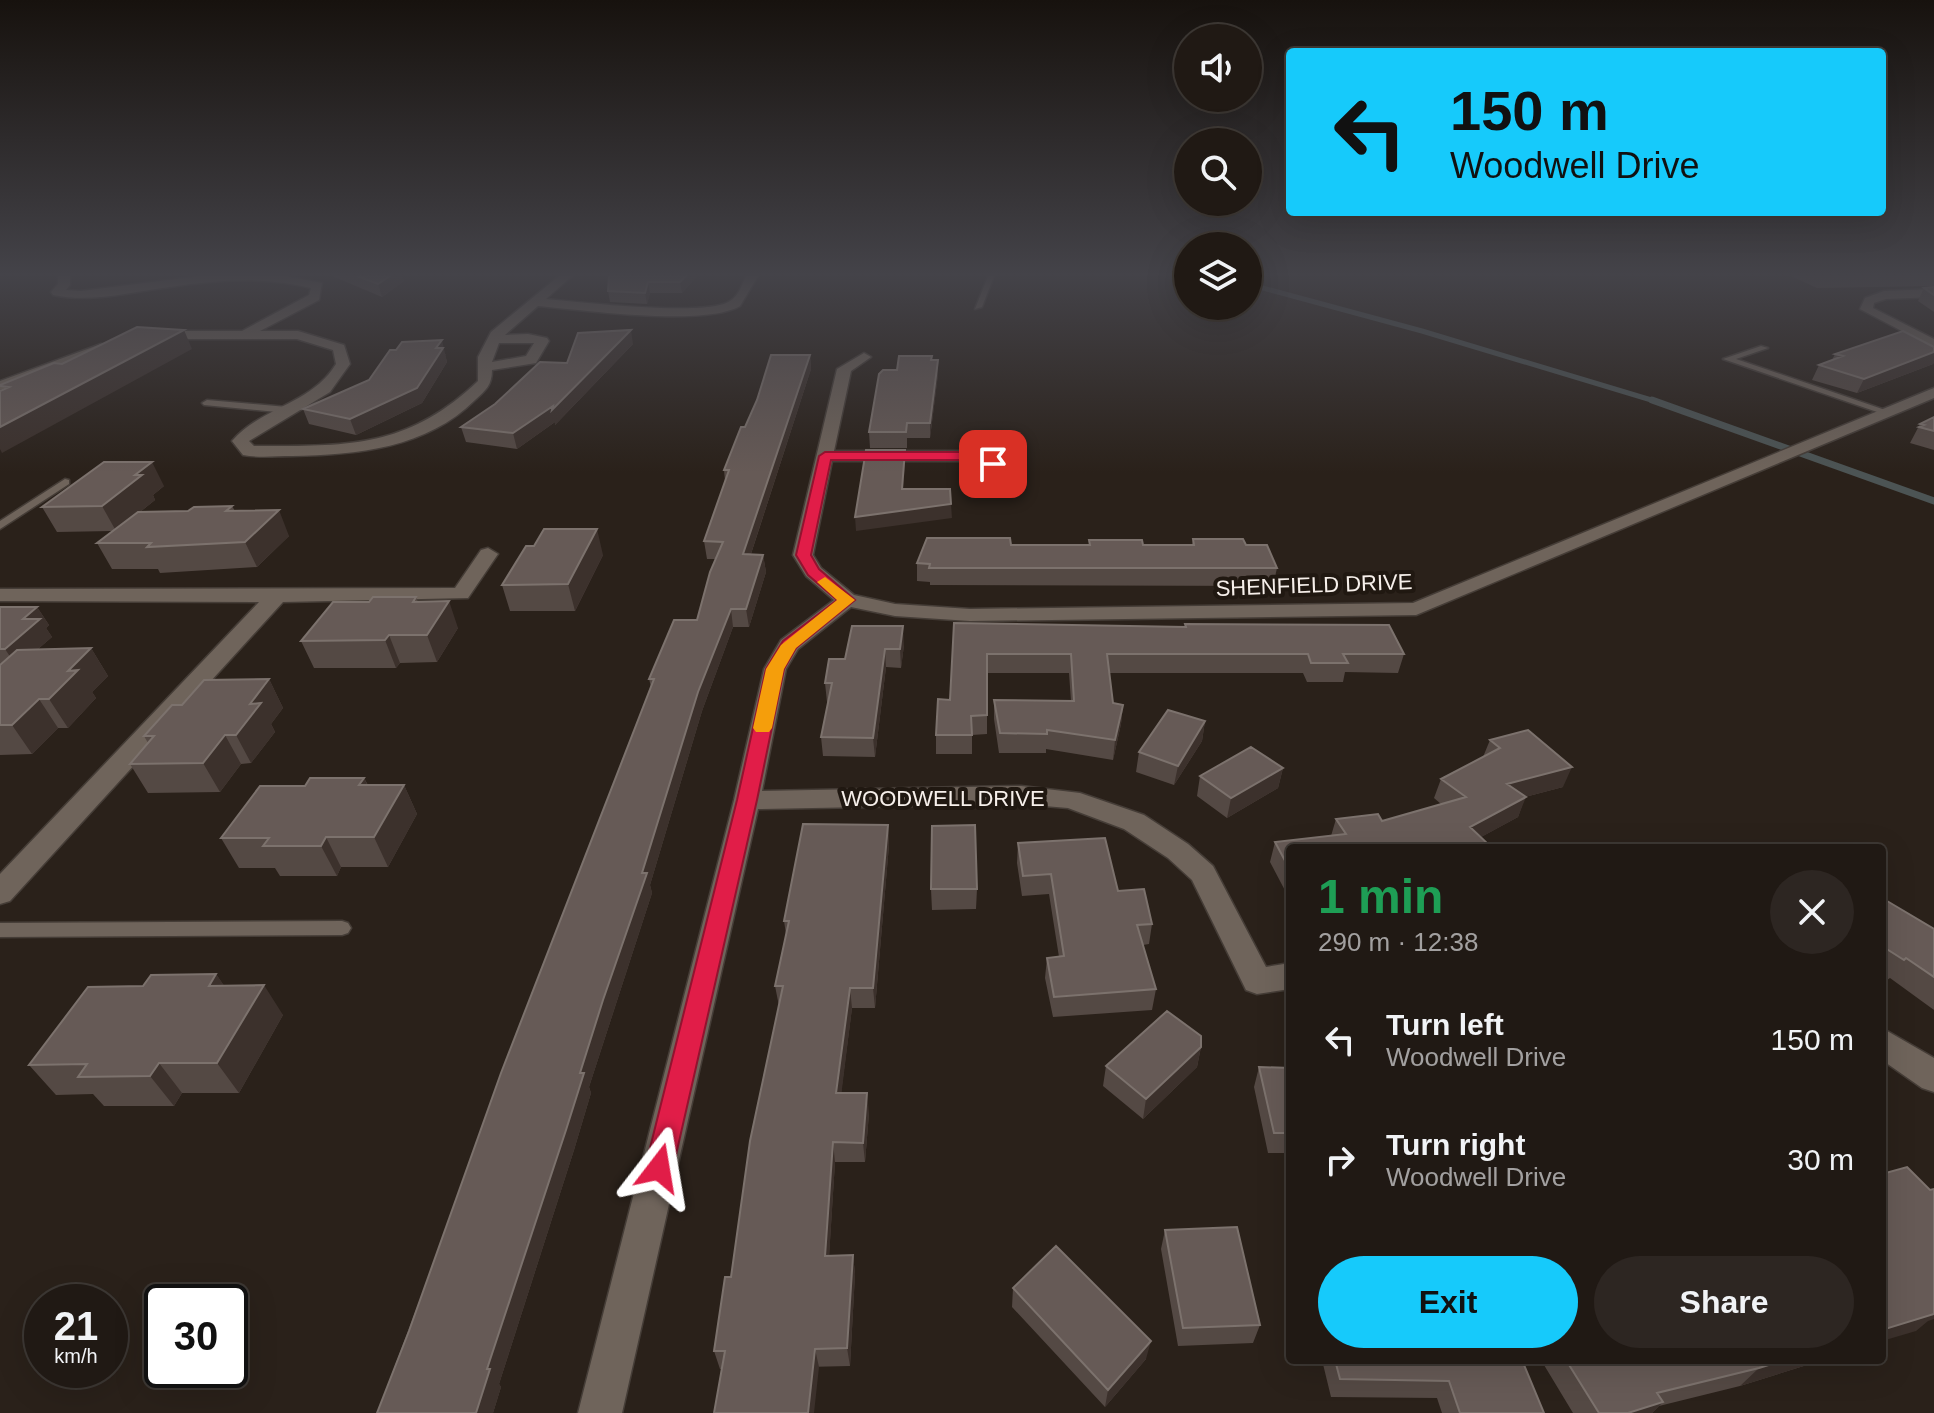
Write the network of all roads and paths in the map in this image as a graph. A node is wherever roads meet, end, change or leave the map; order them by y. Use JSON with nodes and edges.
{"nodes":[{"id":1,"x":326,"y":342,"type":"edge"},
{"id":2,"x":491,"y":342,"type":"edge"},
{"id":3,"x":542,"y":342,"type":"edge"},
{"id":4,"x":112,"y":344,"type":"edge"},
{"id":5,"x":1764,"y":348,"type":"dead end"},
{"id":6,"x":864,"y":357,"type":"dead end"},
{"id":7,"x":485,"y":367,"type":"junction"},
{"id":8,"x":0,"y":386,"type":"edge"},
{"id":9,"x":1930,"y":396,"type":"edge"},
{"id":10,"x":207,"y":403,"type":"dead end"},
{"id":11,"x":287,"y":410,"type":"junction"},
{"id":12,"x":1886,"y":412,"type":"junction"},
{"id":13,"x":825,"y":456,"type":"junction"},
{"id":14,"x":993,"y":464,"type":"dead end"},
{"id":15,"x":65,"y":482,"type":"dead end"},
{"id":16,"x":0,"y":526,"type":"edge"},
{"id":17,"x":488,"y":554,"type":"dead end"},
{"id":18,"x":0,"y":595,"type":"edge"},
{"id":19,"x":277,"y":596,"type":"junction"},
{"id":20,"x":847,"y":600,"type":"junction"},
{"id":21,"x":747,"y":800,"type":"junction"},
{"id":22,"x":0,"y":893,"type":"edge"},
{"id":23,"x":342,"y":928,"type":"dead end"},
{"id":24,"x":0,"y":930,"type":"edge"},
{"id":25,"x":1286,"y":977,"type":"edge"},
{"id":26,"x":1886,"y":1045,"type":"edge"},
{"id":27,"x":1934,"y":1077,"type":"edge"},
{"id":28,"x":600,"y":1413,"type":"edge"}],
"edges":[{"from":1,"to":11,"type":"street"},
{"from":2,"to":7,"type":"street"},
{"from":3,"to":7,"type":"street"},
{"from":4,"to":8,"type":"street"},
{"from":5,"to":12,"type":"lane"},
{"from":6,"to":13,"type":"street"},
{"from":7,"to":11,"type":"street"},
{"from":9,"to":12,"type":"street","name":"SHENFIELD DRIVE"},
{"from":10,"to":11,"type":"lane"},
{"from":12,"to":20,"type":"street","name":"SHENFIELD DRIVE"},
{"from":13,"to":14,"type":"street"},
{"from":13,"to":20,"type":"street"},
{"from":15,"to":16,"type":"lane"},
{"from":17,"to":19,"type":"street"},
{"from":18,"to":19,"type":"street"},
{"from":19,"to":22,"type":"street"},
{"from":20,"to":21,"type":"street"},
{"from":21,"to":25,"type":"street","name":"WOODWELL DRIVE"},
{"from":21,"to":28,"type":"street"},
{"from":23,"to":24,"type":"lane"},
{"from":26,"to":27,"type":"street"}]}
